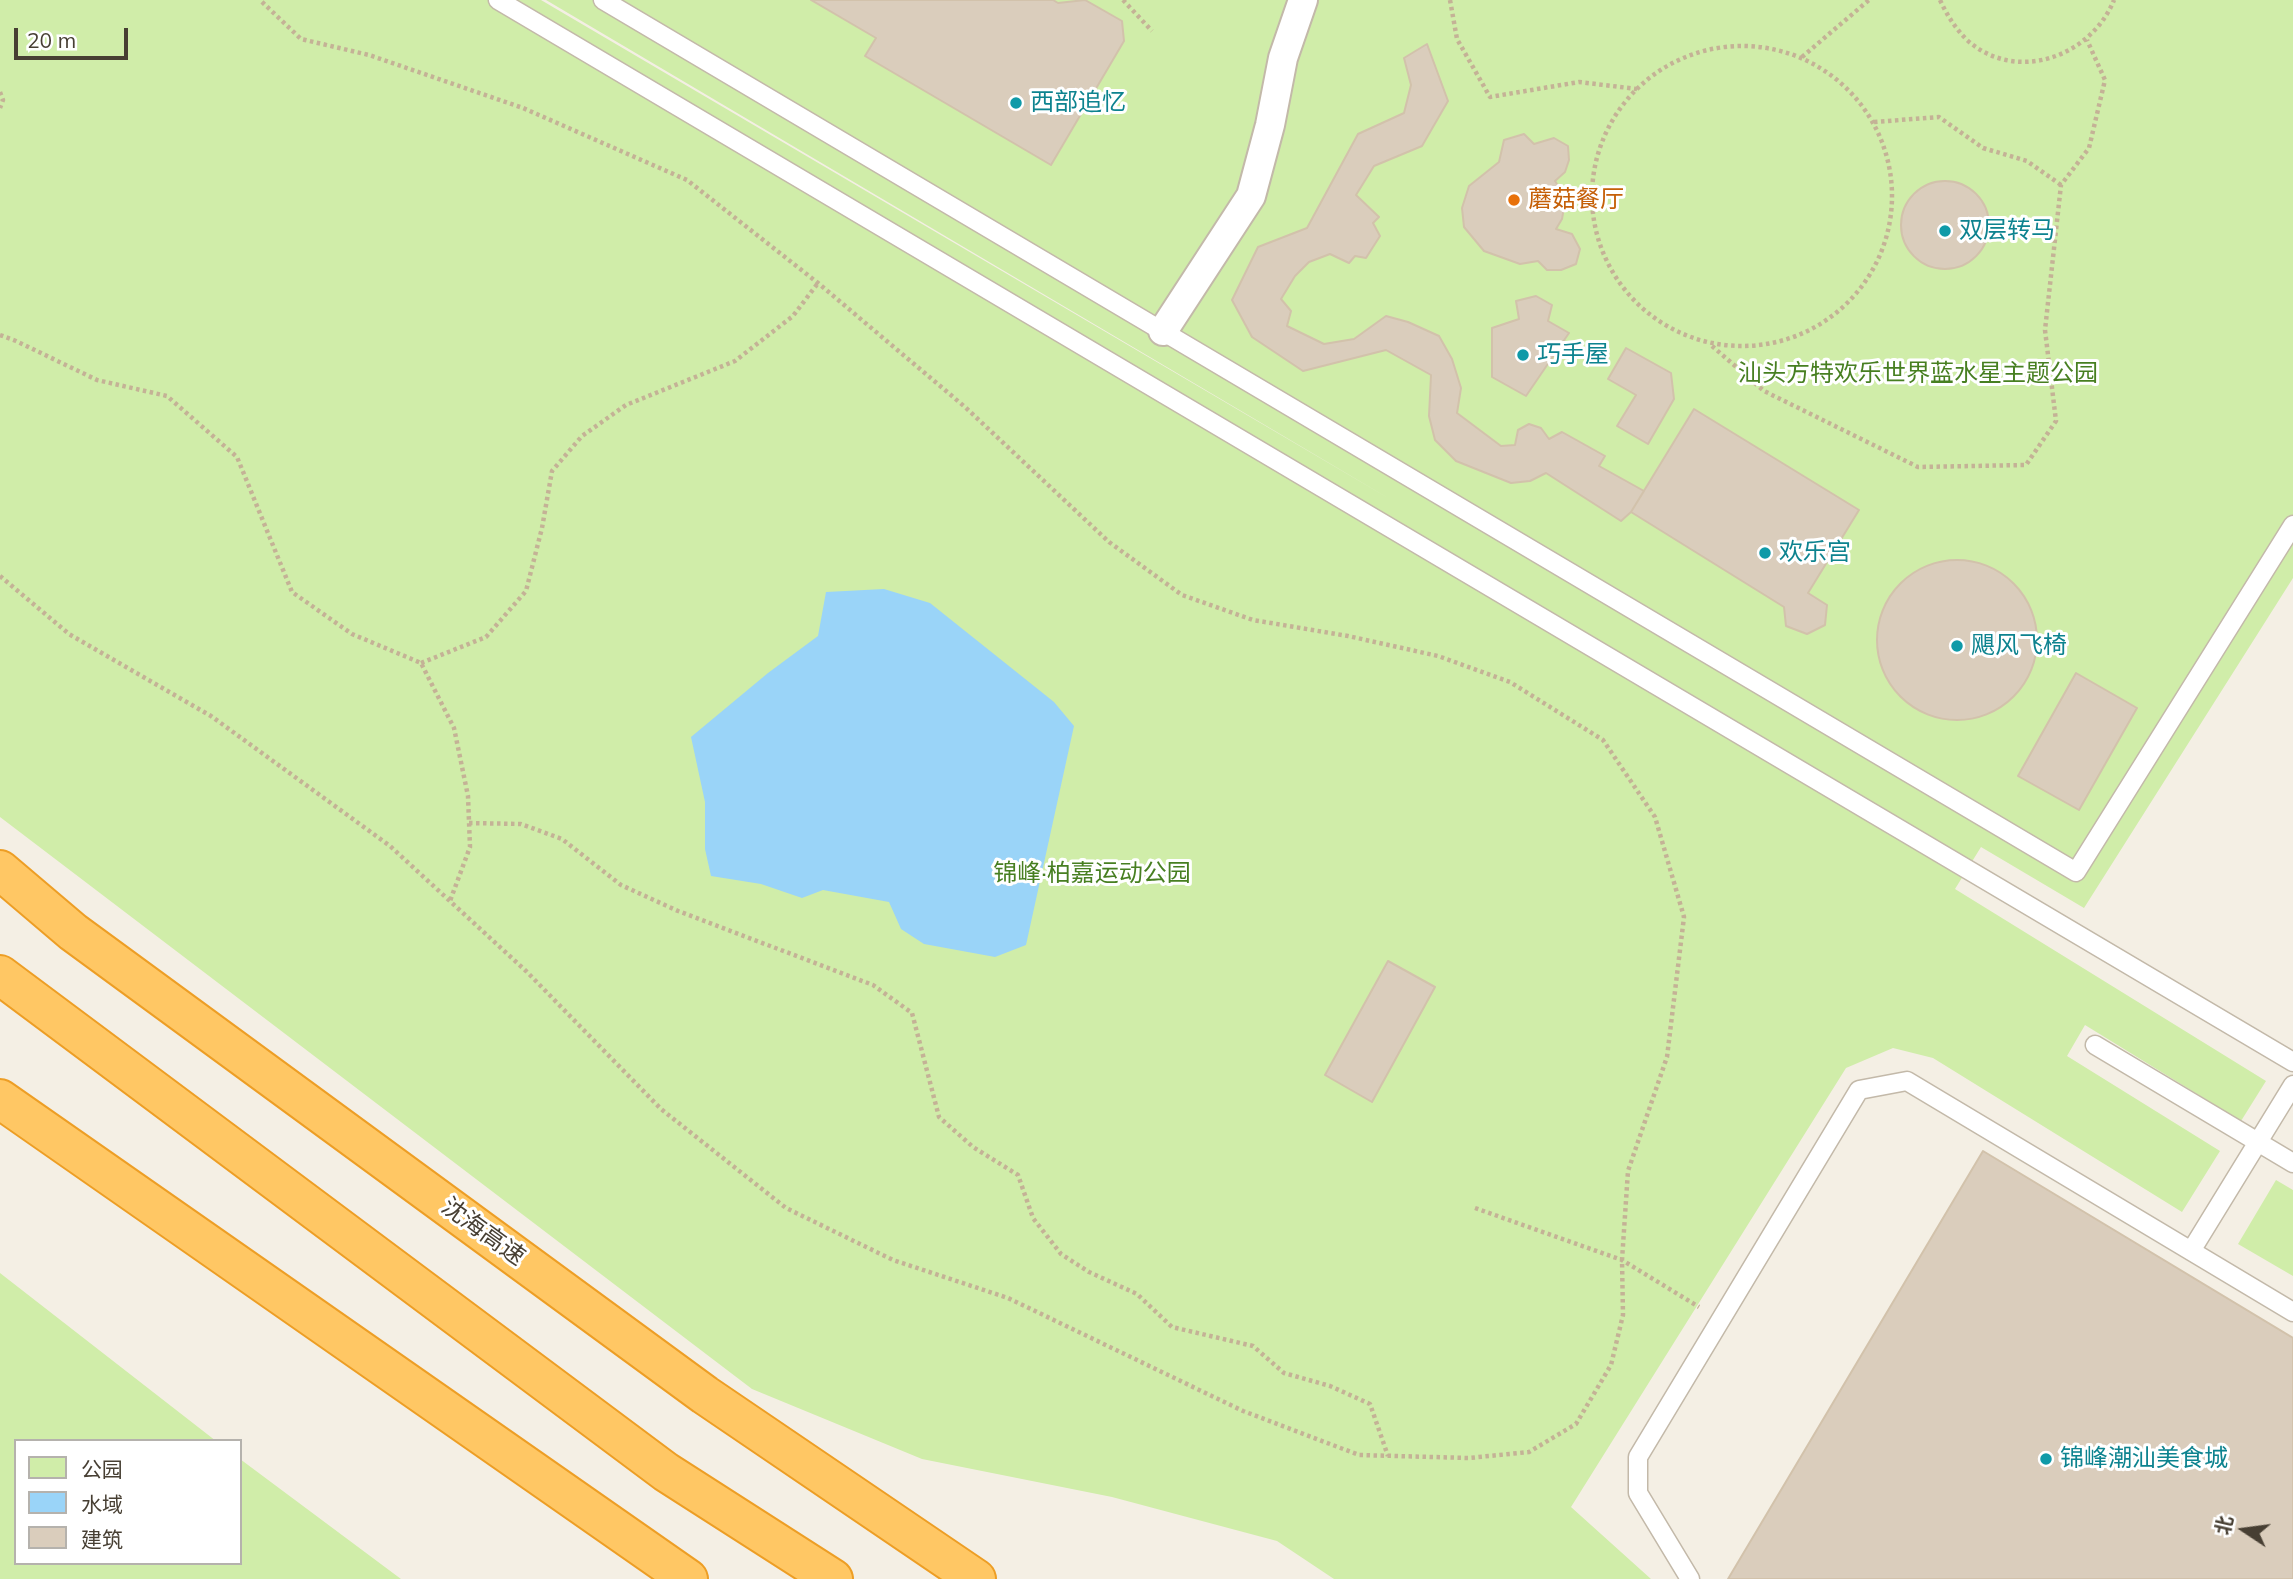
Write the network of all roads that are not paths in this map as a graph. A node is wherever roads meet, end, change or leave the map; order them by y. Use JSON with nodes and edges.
{"nodes":[{"id":1,"x":498,"y":0,"type":"edge"},
{"id":2,"x":603,"y":0,"type":"edge"},
{"id":3,"x":1303,"y":0,"type":"edge"},
{"id":4,"x":1163,"y":331,"type":"junction"},
{"id":5,"x":2293,"y":524,"type":"edge"},
{"id":6,"x":0,"y":870,"type":"edge"},
{"id":7,"x":0,"y":975,"type":"edge"},
{"id":8,"x":2095,"y":1045,"type":"dead end"},
{"id":9,"x":2293,"y":1062,"type":"edge"},
{"id":10,"x":2293,"y":1085,"type":"edge"},
{"id":11,"x":0,"y":1099,"type":"edge"},
{"id":12,"x":2258,"y":1142,"type":"junction"},
{"id":13,"x":2293,"y":1163,"type":"edge"},
{"id":14,"x":2191,"y":1251,"type":"junction"},
{"id":15,"x":2293,"y":1312,"type":"edge"},
{"id":16,"x":688,"y":1579,"type":"edge"},
{"id":17,"x":833,"y":1579,"type":"edge"},
{"id":18,"x":976,"y":1579,"type":"edge"},
{"id":19,"x":1690,"y":1579,"type":"edge"}],
"edges":[{"from":1,"to":9,"type":"lane"},
{"from":2,"to":4,"type":"lane"},
{"from":3,"to":4,"type":"street"},
{"from":4,"to":5,"type":"lane"},
{"from":6,"to":18,"type":"highway","name":"沈海高速"},
{"from":7,"to":17,"type":"highway"},
{"from":8,"to":12,"type":"lane"},
{"from":10,"to":12,"type":"lane"},
{"from":11,"to":16,"type":"highway"},
{"from":12,"to":13,"type":"lane"},
{"from":12,"to":14,"type":"lane"},
{"from":14,"to":15,"type":"lane"},
{"from":14,"to":19,"type":"lane"}]}
